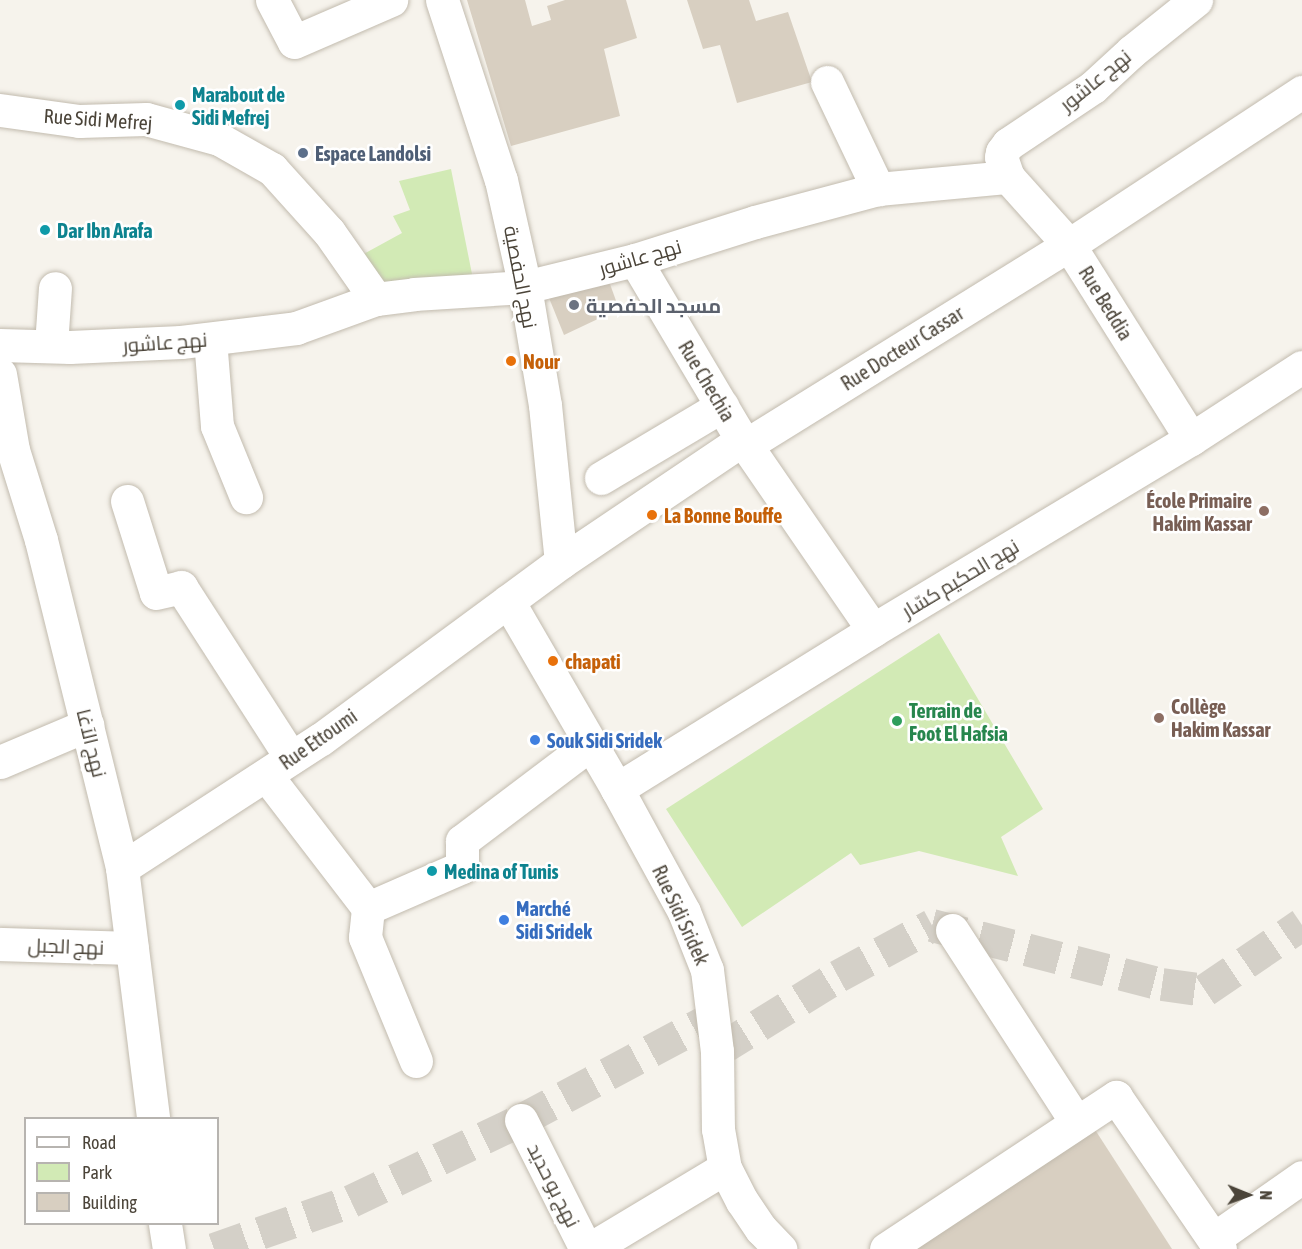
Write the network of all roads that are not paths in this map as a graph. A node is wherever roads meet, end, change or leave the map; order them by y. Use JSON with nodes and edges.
{"nodes":[{"id":1,"x":272,"y":0,"type":"edge"},
{"id":2,"x":391,"y":0,"type":"edge"},
{"id":3,"x":442,"y":0,"type":"edge"},
{"id":4,"x":1196,"y":0,"type":"edge"},
{"id":5,"x":827,"y":82,"type":"dead end"},
{"id":6,"x":1302,"y":92,"type":"edge"},
{"id":7,"x":0,"y":110,"type":"edge"},
{"id":8,"x":1008,"y":177,"type":"junction"},
{"id":9,"x":878,"y":189,"type":"junction"},
{"id":10,"x":1069,"y":245,"type":"junction"},
{"id":11,"x":635,"y":260,"type":"junction"},
{"id":12,"x":525,"y":287,"type":"junction"},
{"id":13,"x":55,"y":288,"type":"dead end"},
{"id":14,"x":376,"y":299,"type":"junction"},
{"id":15,"x":210,"y":339,"type":"junction"},
{"id":16,"x":0,"y":345,"type":"edge"},
{"id":17,"x":51,"y":345,"type":"junction"},
{"id":18,"x":1302,"y":367,"type":"edge"},
{"id":19,"x":0,"y":374,"type":"edge"},
{"id":20,"x":722,"y":406,"type":"junction"},
{"id":21,"x":1191,"y":439,"type":"junction"},
{"id":22,"x":744,"y":442,"type":"junction"},
{"id":23,"x":7,"y":452,"type":"edge"},
{"id":24,"x":601,"y":478,"type":"dead end"},
{"id":25,"x":246,"y":497,"type":"dead end"},
{"id":26,"x":127,"y":501,"type":"dead end"},
{"id":27,"x":561,"y":562,"type":"junction"},
{"id":28,"x":508,"y":601,"type":"junction"},
{"id":29,"x":873,"y":630,"type":"junction"},
{"id":30,"x":87,"y":725,"type":"junction"},
{"id":31,"x":589,"y":745,"type":"junction"},
{"id":32,"x":0,"y":762,"type":"edge"},
{"id":33,"x":278,"y":767,"type":"junction"},
{"id":34,"x":617,"y":789,"type":"junction"},
{"id":35,"x":122,"y":867,"type":"junction"},
{"id":36,"x":368,"y":908,"type":"junction"},
{"id":37,"x":952,"y":930,"type":"dead end"},
{"id":38,"x":0,"y":944,"type":"edge"},
{"id":39,"x":132,"y":948,"type":"junction"},
{"id":40,"x":416,"y":1061,"type":"dead end"},
{"id":41,"x":153,"y":1117,"type":"edge"},
{"id":42,"x":521,"y":1120,"type":"dead end"},
{"id":43,"x":1076,"y":1122,"type":"junction"},
{"id":44,"x":725,"y":1168,"type":"junction"},
{"id":45,"x":1302,"y":1177,"type":"edge"},
{"id":46,"x":165,"y":1225,"type":"edge"},
{"id":47,"x":1218,"y":1243,"type":"edge"},
{"id":48,"x":168,"y":1249,"type":"edge"},
{"id":49,"x":588,"y":1249,"type":"edge"},
{"id":50,"x":780,"y":1249,"type":"edge"},
{"id":51,"x":886,"y":1249,"type":"edge"}],
"edges":[{"from":1,"to":2,"type":"street"},
{"from":3,"to":12,"type":"street","name":"نهج الحفصية"},
{"from":4,"to":8,"type":"street","name":"نهج عاشور"},
{"from":5,"to":9,"type":"street"},
{"from":6,"to":10,"type":"street","name":"Rue Docteur Cassar"},
{"from":7,"to":14,"type":"street","name":"Rue Sidi Mefrej"},
{"from":8,"to":9,"type":"street","name":"نهج عاشور"},
{"from":8,"to":10,"type":"street","name":"Rue Beddia"},
{"from":9,"to":11,"type":"street","name":"نهج عاشور"},
{"from":10,"to":21,"type":"street","name":"Rue Beddia"},
{"from":10,"to":22,"type":"street","name":"Rue Docteur Cassar"},
{"from":11,"to":12,"type":"street","name":"نهج عاشور"},
{"from":11,"to":20,"type":"street","name":"Rue Chechia"},
{"from":12,"to":14,"type":"street","name":"نهج عاشور"},
{"from":12,"to":27,"type":"street","name":"نهج الحفصية"},
{"from":13,"to":17,"type":"street"},
{"from":14,"to":15,"type":"street","name":"نهج عاشور"},
{"from":15,"to":17,"type":"street","name":"نهج عاشور"},
{"from":15,"to":25,"type":"street"},
{"from":16,"to":17,"type":"street","name":"نهج عاشور"},
{"from":18,"to":21,"type":"street","name":"نهج الحكيم كسّار"},
{"from":19,"to":23,"type":"street","name":"نهج الآغا"},
{"from":20,"to":22,"type":"street","name":"Rue Chechia"},
{"from":20,"to":24,"type":"street"},
{"from":21,"to":29,"type":"street","name":"نهج الحكيم كسّار"},
{"from":22,"to":27,"type":"street","name":"Rue Docteur Cassar"},
{"from":22,"to":29,"type":"street","name":"Rue Chechia"},
{"from":23,"to":30,"type":"street","name":"نهج الآغا"},
{"from":26,"to":33,"type":"street"},
{"from":27,"to":28,"type":"street","name":"Rue Docteur Cassar"},
{"from":28,"to":31,"type":"street","name":"Rue Sidi Sridek"},
{"from":28,"to":33,"type":"street","name":"Rue Ettoumi"},
{"from":29,"to":34,"type":"street","name":"نهج الحكيم كسّار"},
{"from":30,"to":32,"type":"street"},
{"from":30,"to":35,"type":"street","name":"نهج الآغا"},
{"from":31,"to":34,"type":"street","name":"Rue Sidi Sridek"},
{"from":31,"to":36,"type":"street"},
{"from":33,"to":35,"type":"street","name":"Rue Ettoumi"},
{"from":33,"to":36,"type":"street"},
{"from":34,"to":44,"type":"street","name":"Rue Sidi Sridek"},
{"from":35,"to":39,"type":"street","name":"نهج الآغا"},
{"from":36,"to":40,"type":"street"},
{"from":37,"to":43,"type":"street"},
{"from":38,"to":39,"type":"street","name":"نهج الجبل"},
{"from":39,"to":41,"type":"street","name":"نهج الآغا"},
{"from":42,"to":49,"type":"street","name":"نهج بو حديد"},
{"from":43,"to":47,"type":"street"},
{"from":43,"to":51,"type":"street"},
{"from":44,"to":49,"type":"street"},
{"from":44,"to":50,"type":"street","name":"Rue Sidi Sridek"},
{"from":45,"to":47,"type":"street"},
{"from":46,"to":48,"type":"street"}]}
